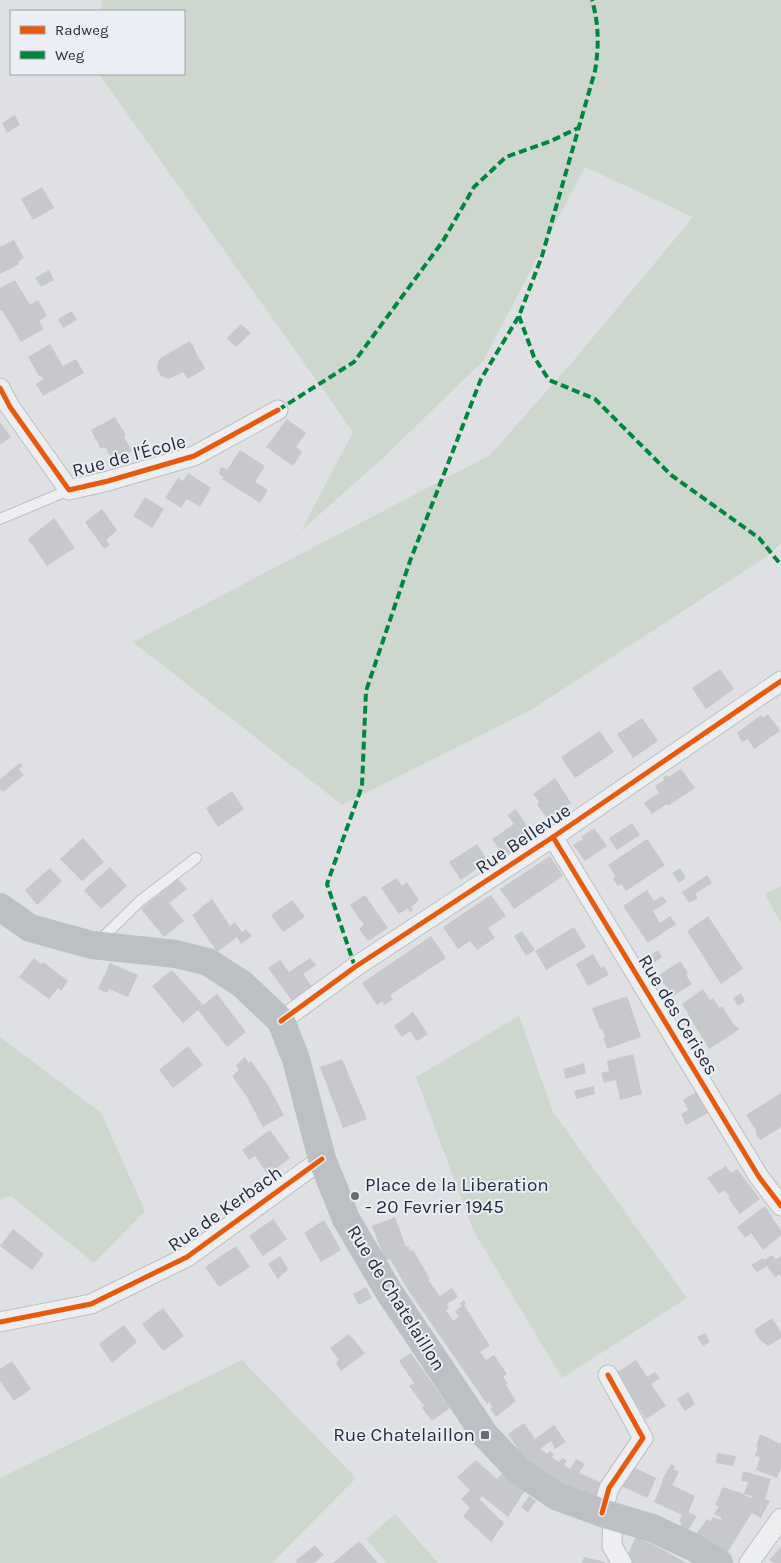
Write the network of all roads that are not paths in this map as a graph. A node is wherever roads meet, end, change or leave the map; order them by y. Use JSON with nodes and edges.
{"nodes":[{"id":1,"x":0,"y":388,"type":"edge"},
{"id":2,"x":278,"y":410,"type":"dead end"},
{"id":3,"x":69,"y":490,"type":"junction"},
{"id":4,"x":0,"y":518,"type":"edge"},
{"id":5,"x":781,"y":681,"type":"edge"},
{"id":6,"x":553,"y":837,"type":"junction"},
{"id":7,"x":196,"y":858,"type":"dead end"},
{"id":8,"x":0,"y":907,"type":"edge"},
{"id":9,"x":94,"y":945,"type":"junction"},
{"id":10,"x":282,"y":1021,"type":"junction"},
{"id":11,"x":322,"y":1159,"type":"junction"},
{"id":12,"x":781,"y":1206,"type":"edge"},
{"id":13,"x":0,"y":1322,"type":"edge"},
{"id":14,"x":608,"y":1375,"type":"dead end"},
{"id":15,"x":608,"y":1515,"type":"junction"},
{"id":16,"x":781,"y":1518,"type":"edge"},
{"id":17,"x":622,"y":1563,"type":"edge"},
{"id":18,"x":719,"y":1563,"type":"edge"},
{"id":19,"x":749,"y":1563,"type":"edge"}],
"edges":[{"from":1,"to":3,"type":"street","name":"Rue de l'École"},
{"from":2,"to":3,"type":"street","name":"Rue de l'École"},
{"from":3,"to":4,"type":"lane"},
{"from":5,"to":6,"type":"street","name":"Rue Bellevue"},
{"from":6,"to":10,"type":"street","name":"Rue Bellevue"},
{"from":6,"to":12,"type":"street","name":"Rue des Cerises"},
{"from":7,"to":9,"type":"lane"},
{"from":8,"to":9,"type":"main road","name":"Rue de Chatelaillon"},
{"from":9,"to":10,"type":"main road","name":"Rue de Chatelaillon"},
{"from":10,"to":11,"type":"main road","name":"Rue de Chatelaillon"},
{"from":11,"to":13,"type":"street","name":"Rue de Kerbach"},
{"from":11,"to":15,"type":"main road","name":"Rue de Chatelaillon"},
{"from":14,"to":15,"type":"street"},
{"from":15,"to":17,"type":"street"},
{"from":15,"to":18,"type":"main road","name":"Rue de Chatelaillon"},
{"from":16,"to":19,"type":"street"}]}
